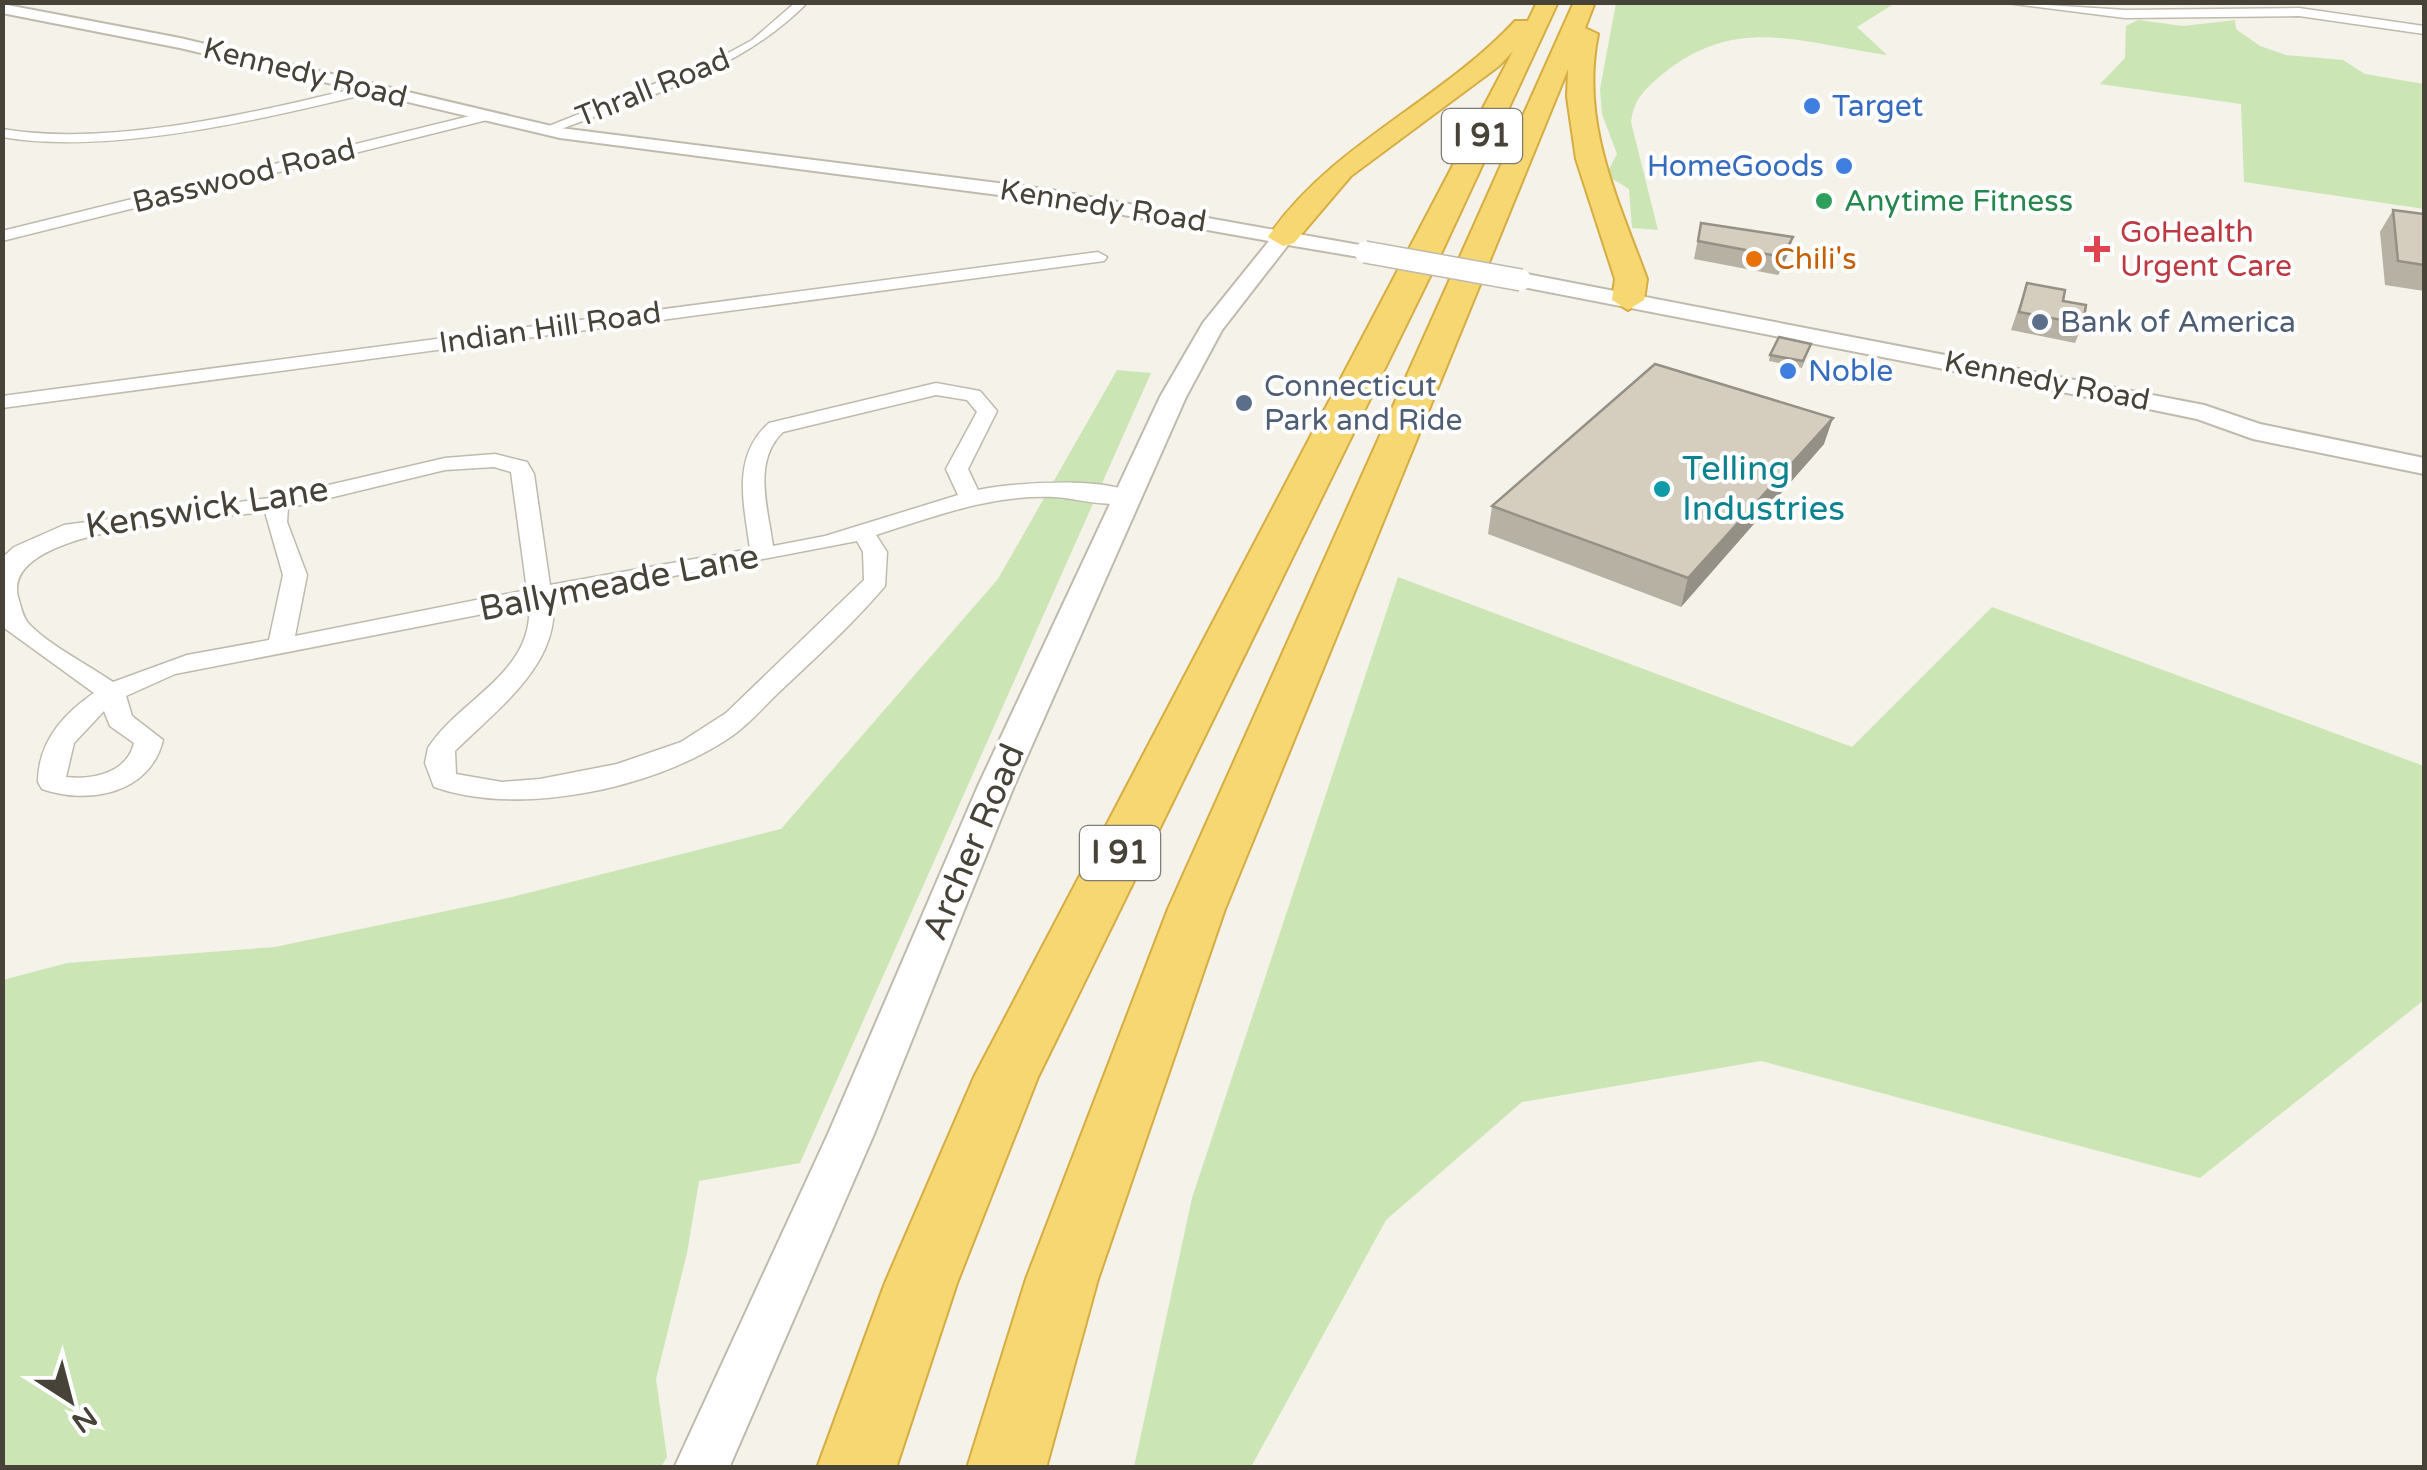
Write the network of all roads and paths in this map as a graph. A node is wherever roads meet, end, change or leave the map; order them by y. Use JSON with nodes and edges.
{"nodes":[{"id":1,"x":803,"y":2,"type":"edge"},
{"id":2,"x":2004,"y":2,"type":"edge"},
{"id":3,"x":2298,"y":2,"type":"edge"},
{"id":4,"x":2,"y":8,"type":"edge"},
{"id":5,"x":1545,"y":10,"type":"edge"},
{"id":6,"x":1581,"y":11,"type":"edge"},
{"id":7,"x":2424,"y":27,"type":"edge"},
{"id":8,"x":369,"y":89,"type":"junction"},
{"id":9,"x":486,"y":116,"type":"junction"},
{"id":10,"x":546,"y":130,"type":"junction"},
{"id":11,"x":2,"y":133,"type":"edge"},
{"id":12,"x":2,"y":236,"type":"edge"},
{"id":13,"x":1283,"y":236,"type":"junction"},
{"id":14,"x":1098,"y":257,"type":"dead end"},
{"id":15,"x":1628,"y":300,"type":"junction"},
{"id":16,"x":2,"y":402,"type":"edge"},
{"id":17,"x":2204,"y":413,"type":"junction"},
{"id":18,"x":2424,"y":452,"type":"edge"},
{"id":19,"x":2424,"y":466,"type":"edge"},
{"id":20,"x":974,"y":498,"type":"junction"},
{"id":21,"x":1126,"y":498,"type":"junction"},
{"id":22,"x":278,"y":504,"type":"junction"},
{"id":23,"x":863,"y":532,"type":"junction"},
{"id":24,"x":762,"y":555,"type":"junction"},
{"id":25,"x":537,"y":597,"type":"junction"},
{"id":26,"x":280,"y":647,"type":"junction"},
{"id":27,"x":112,"y":693,"type":"joint"},
{"id":28,"x":702,"y":1468,"type":"edge"},
{"id":29,"x":856,"y":1468,"type":"edge"},
{"id":30,"x":1006,"y":1468,"type":"edge"}],
"edges":[{"from":1,"to":10,"type":"street","name":"Thrall Road"},
{"from":2,"to":7,"type":"street"},
{"from":3,"to":7,"type":"street"},
{"from":4,"to":8,"type":"street","name":"Kennedy Road"},
{"from":5,"to":13,"type":"highway"},
{"from":5,"to":29,"type":"highway","number":"I 91"},
{"from":6,"to":15,"type":"highway"},
{"from":6,"to":30,"type":"highway","number":"I 91"},
{"from":8,"to":9,"type":"street","name":"Kennedy Road"},
{"from":8,"to":11,"type":"street"},
{"from":9,"to":10,"type":"street","name":"Kennedy Road"},
{"from":9,"to":12,"type":"street","name":"Basswood Road"},
{"from":10,"to":13,"type":"street","name":"Kennedy Road"},
{"from":13,"to":15,"type":"street","name":"Kennedy Road","bridge":true},
{"from":13,"to":21,"type":"street","name":"Archer Road"},
{"from":14,"to":16,"type":"street","name":"Indian Hill Road"},
{"from":15,"to":17,"type":"street","name":"Kennedy Road"},
{"from":17,"to":18,"type":"street","name":"Kennedy Road"},
{"from":17,"to":19,"type":"street","name":"Kennedy Road"},
{"from":20,"to":21,"type":"street","name":"Ballymeade Lane"},
{"from":20,"to":23,"type":"street","name":"Ballymeade Lane"},
{"from":20,"to":24,"type":"street"},
{"from":21,"to":28,"type":"street","name":"Archer Road"},
{"from":22,"to":25,"type":"street","name":"Kenswick Lane"},
{"from":22,"to":26,"type":"street"},
{"from":22,"to":27,"type":"street","name":"Kenswick Lane"},
{"from":23,"to":24,"type":"street","name":"Ballymeade Lane"},
{"from":23,"to":25,"type":"street"},
{"from":24,"to":25,"type":"street","name":"Ballymeade Lane"},
{"from":25,"to":26,"type":"street","name":"Ballymeade Lane"},
{"from":26,"to":27,"type":"street","name":"Ballymeade Lane"}]}
